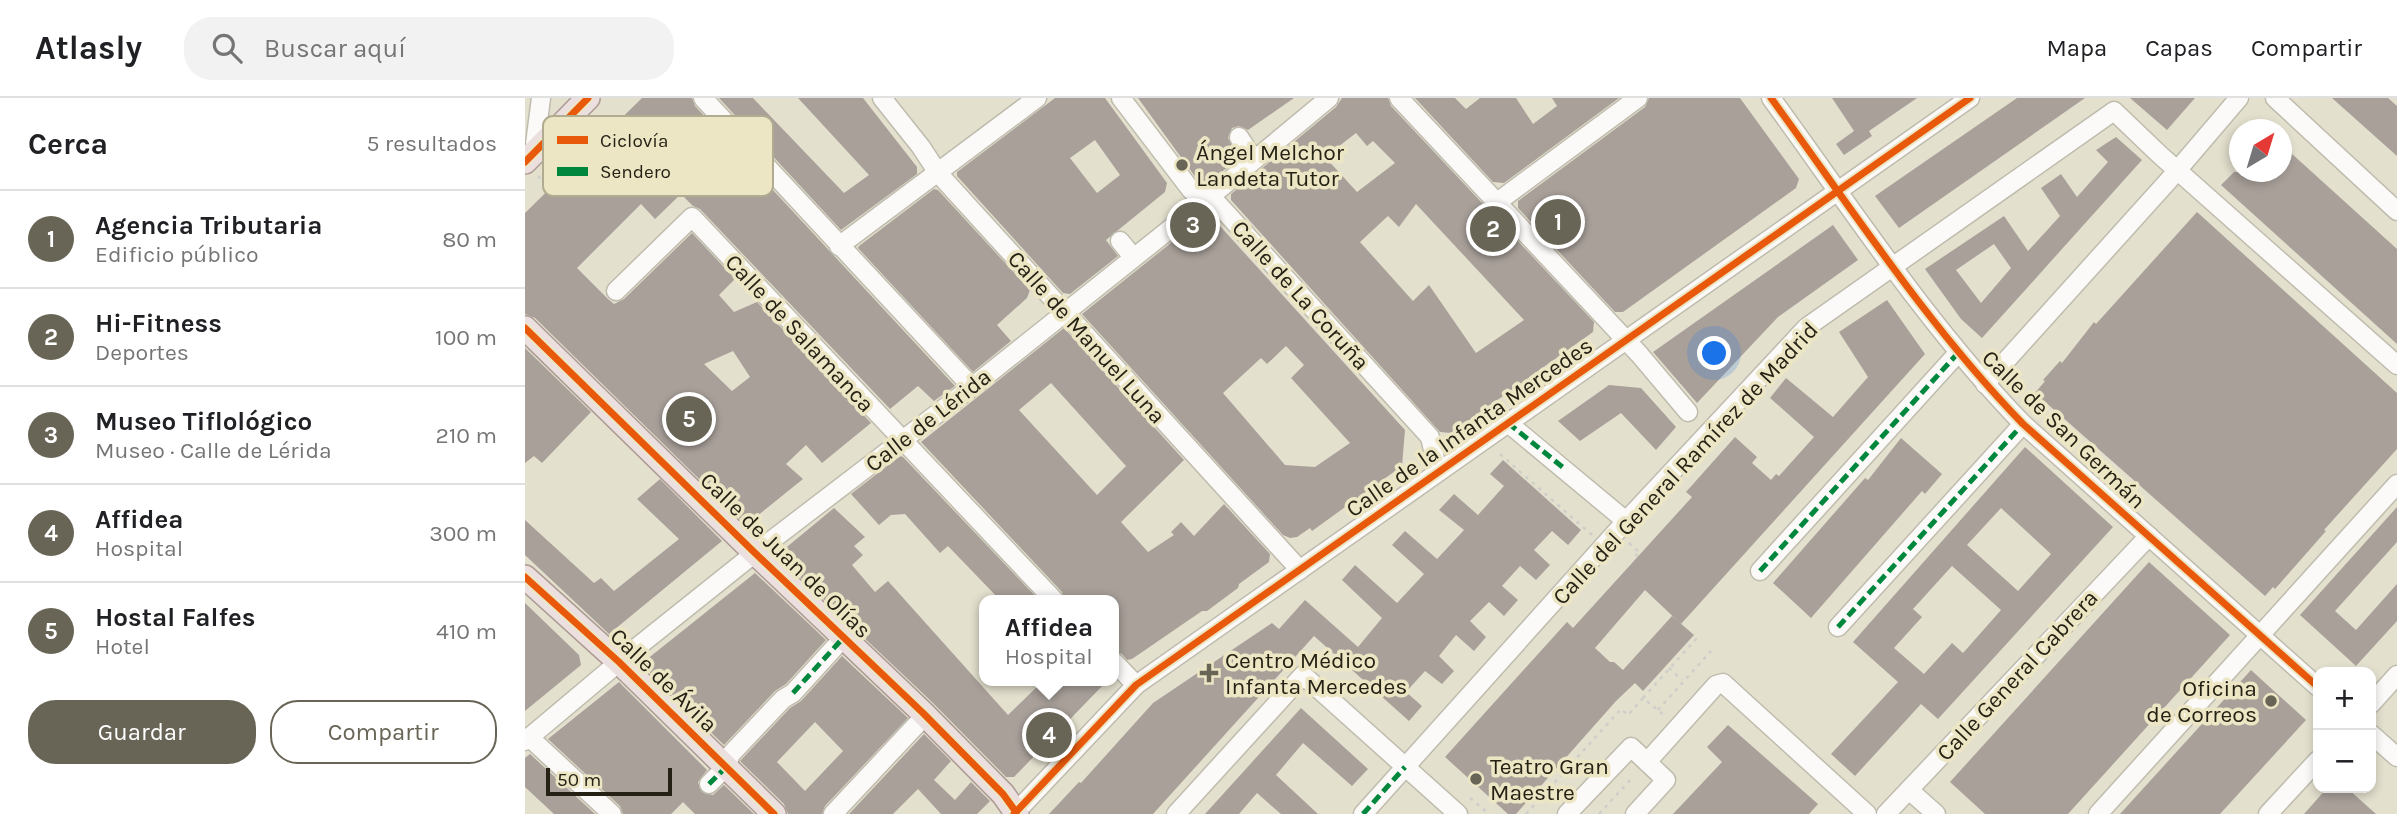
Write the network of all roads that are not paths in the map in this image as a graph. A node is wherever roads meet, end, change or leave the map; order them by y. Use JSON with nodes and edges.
{"nodes":[{"id":1,"x":541,"y":98,"type":"edge"},
{"id":2,"x":588,"y":98,"type":"edge"},
{"id":3,"x":703,"y":98,"type":"edge"},
{"id":4,"x":882,"y":98,"type":"edge"},
{"id":5,"x":1037,"y":98,"type":"edge"},
{"id":6,"x":1121,"y":98,"type":"edge"},
{"id":7,"x":1329,"y":98,"type":"edge"},
{"id":8,"x":1399,"y":98,"type":"edge"},
{"id":9,"x":1639,"y":98,"type":"edge"},
{"id":10,"x":1771,"y":98,"type":"edge"},
{"id":11,"x":1970,"y":98,"type":"edge"},
{"id":12,"x":2239,"y":98,"type":"edge"},
{"id":13,"x":2275,"y":98,"type":"edge"},
{"id":14,"x":570,"y":116,"type":"edge"},
{"id":15,"x":720,"y":116,"type":"edge"},
{"id":16,"x":1239,"y":137,"type":"dead end"},
{"id":17,"x":543,"y":144,"type":"edge"},
{"id":18,"x":530,"y":157,"type":"edge"},
{"id":19,"x":1254,"y":160,"type":"junction"},
{"id":20,"x":2178,"y":169,"type":"junction"},
{"id":21,"x":938,"y":173,"type":"junction"},
{"id":22,"x":773,"y":174,"type":"edge"},
{"id":23,"x":1837,"y":191,"type":"junction"},
{"id":24,"x":1205,"y":201,"type":"junction"},
{"id":25,"x":1496,"y":203,"type":"junction"},
{"id":26,"x":2397,"y":211,"type":"edge"},
{"id":27,"x":1120,"y":241,"type":"dead end"},
{"id":28,"x":839,"y":246,"type":"junction"},
{"id":29,"x":1133,"y":257,"type":"junction"},
{"id":30,"x":1892,"y":267,"type":"junction"},
{"id":31,"x":616,"y":291,"type":"dead end"},
{"id":32,"x":1064,"y":312,"type":"junction"},
{"id":33,"x":525,"y":328,"type":"edge"},
{"id":34,"x":1625,"y":341,"type":"junction"},
{"id":35,"x":1958,"y":353,"type":"junction"},
{"id":36,"x":2397,"y":365,"type":"edge"},
{"id":37,"x":1985,"y":384,"type":"junction"},
{"id":38,"x":972,"y":387,"type":"junction"},
{"id":39,"x":1688,"y":412,"type":"dead end"},
{"id":40,"x":1508,"y":423,"type":"junction"},
{"id":41,"x":2024,"y":424,"type":"junction"},
{"id":42,"x":901,"y":440,"type":"junction"},
{"id":43,"x":1438,"y":472,"type":"junction"},
{"id":44,"x":2397,"y":484,"type":"edge"},
{"id":45,"x":1626,"y":521,"type":"junction"},
{"id":46,"x":2149,"y":536,"type":"junction"},
{"id":47,"x":755,"y":553,"type":"junction"},
{"id":48,"x":1300,"y":570,"type":"junction"},
{"id":49,"x":1760,"y":571,"type":"dead end"},
{"id":50,"x":525,"y":577,"type":"edge"},
{"id":51,"x":1050,"y":595,"type":"edge"},
{"id":52,"x":1838,"y":627,"type":"dead end"},
{"id":53,"x":2260,"y":635,"type":"junction"},
{"id":54,"x":844,"y":637,"type":"junction"},
{"id":55,"x":619,"y":663,"type":"junction"},
{"id":56,"x":1119,"y":667,"type":"edge"},
{"id":57,"x":2397,"y":675,"type":"edge"},
{"id":58,"x":2313,"y":683,"type":"edge"},
{"id":59,"x":1136,"y":685,"type":"junction"},
{"id":60,"x":2376,"y":698,"type":"edge"},
{"id":61,"x":923,"y":713,"type":"junction"},
{"id":62,"x":2376,"y":738,"type":"edge"},
{"id":63,"x":527,"y":739,"type":"edge"},
{"id":64,"x":2397,"y":757,"type":"edge"},
{"id":65,"x":1647,"y":762,"type":"junction"},
{"id":66,"x":2313,"y":765,"type":"edge"},
{"id":67,"x":726,"y":767,"type":"junction"},
{"id":68,"x":1405,"y":767,"type":"junction"},
{"id":69,"x":709,"y":784,"type":"dead end"},
{"id":70,"x":1909,"y":790,"type":"junction"},
{"id":71,"x":1015,"y":813,"type":"edge"},
{"id":72,"x":612,"y":814,"type":"edge"},
{"id":73,"x":774,"y":814,"type":"edge"},
{"id":74,"x":833,"y":814,"type":"edge"},
{"id":75,"x":1176,"y":814,"type":"edge"},
{"id":76,"x":1363,"y":814,"type":"edge"},
{"id":77,"x":1458,"y":814,"type":"edge"},
{"id":78,"x":1567,"y":814,"type":"edge"},
{"id":79,"x":1636,"y":814,"type":"edge"},
{"id":80,"x":1867,"y":814,"type":"edge"},
{"id":81,"x":1887,"y":814,"type":"edge"},
{"id":82,"x":1936,"y":814,"type":"edge"},
{"id":83,"x":2098,"y":814,"type":"edge"},
{"id":84,"x":2268,"y":814,"type":"edge"}],
"edges":[{"from":1,"to":18,"type":"street"},
{"from":2,"to":14,"type":"main road"},
{"from":3,"to":15,"type":"street"},
{"from":4,"to":21,"type":"street","name":"Calle de Manuel Luna"},
{"from":5,"to":21,"type":"street"},
{"from":6,"to":24,"type":"street","name":"Calle de La Coruña"},
{"from":7,"to":19,"type":"street","name":"Calle de Lérida"},
{"from":8,"to":25,"type":"street"},
{"from":9,"to":25,"type":"street"},
{"from":10,"to":23,"type":"street","name":"Calle de San Germán"},
{"from":11,"to":23,"type":"street","name":"Calle de la Infanta Mercedes"},
{"from":12,"to":20,"type":"street"},
{"from":13,"to":26,"type":"street"},
{"from":16,"to":19,"type":"street"},
{"from":17,"to":18,"type":"main road"},
{"from":19,"to":24,"type":"street","name":"Calle de Lérida"},
{"from":20,"to":30,"type":"street","name":"Calle del General Ramírez de Madrid"},
{"from":20,"to":36,"type":"street","name":"Calle del General Ramírez de Madrid"},
{"from":20,"to":37,"type":"street"},
{"from":21,"to":28,"type":"street"},
{"from":21,"to":32,"type":"street","name":"Calle de Manuel Luna"},
{"from":22,"to":28,"type":"street"},
{"from":23,"to":30,"type":"street","name":"Calle de San Germán"},
{"from":23,"to":34,"type":"street","name":"Calle de la Infanta Mercedes"},
{"from":24,"to":29,"type":"street","name":"Calle de Lérida"},
{"from":24,"to":43,"type":"street","name":"Calle de La Coruña"},
{"from":25,"to":34,"type":"street"},
{"from":27,"to":29,"type":"street"},
{"from":28,"to":38,"type":"street"},
{"from":29,"to":32,"type":"street","name":"Calle de Lérida"},
{"from":30,"to":35,"type":"street","name":"Calle de San Germán"},
{"from":30,"to":45,"type":"street","name":"Calle del General Ramírez de Madrid"},
{"from":31,"to":42,"type":"street","name":"Calle de Salamanca"},
{"from":32,"to":38,"type":"street","name":"Calle de Lérida"},
{"from":32,"to":48,"type":"street","name":"Calle de Manuel Luna"},
{"from":33,"to":47,"type":"main road","name":"Calle de Juan de Olías"},
{"from":34,"to":39,"type":"street"},
{"from":34,"to":40,"type":"street","name":"Calle de la Infanta Mercedes"},
{"from":35,"to":37,"type":"street","name":"Calle de San Germán"},
{"from":35,"to":49,"type":"street"},
{"from":37,"to":41,"type":"street","name":"Calle de San Germán"},
{"from":38,"to":42,"type":"street","name":"Calle de Lérida"},
{"from":40,"to":43,"type":"street","name":"Calle de la Infanta Mercedes"},
{"from":40,"to":45,"type":"street"},
{"from":41,"to":46,"type":"street","name":"Calle de San Germán"},
{"from":41,"to":52,"type":"street"},
{"from":42,"to":47,"type":"street","name":"Calle de Lérida"},
{"from":42,"to":51,"type":"street","name":"Calle de Salamanca"},
{"from":43,"to":48,"type":"street","name":"Calle de la Infanta Mercedes"},
{"from":44,"to":53,"type":"street"},
{"from":45,"to":68,"type":"street","name":"Calle del General Ramírez de Madrid"},
{"from":46,"to":53,"type":"street","name":"Calle de San Germán"},
{"from":46,"to":70,"type":"street","name":"Calle General Cabrera"},
{"from":47,"to":54,"type":"main road","name":"Calle de Juan de Olías"},
{"from":47,"to":55,"type":"street","name":"Calle de Lérida"},
{"from":48,"to":59,"type":"street","name":"Calle de la Infanta Mercedes"},
{"from":50,"to":55,"type":"main road","name":"Calle de Ávila"},
{"from":53,"to":58,"type":"street","name":"Calle de San Germán"},
{"from":53,"to":83,"type":"street"},
{"from":54,"to":61,"type":"main road","name":"Calle de Juan de Olías"},
{"from":54,"to":67,"type":"street"},
{"from":55,"to":63,"type":"street","name":"Calle de Lérida"},
{"from":55,"to":67,"type":"main road","name":"Calle de Ávila"},
{"from":56,"to":59,"type":"street"},
{"from":57,"to":60,"type":"street"},
{"from":59,"to":71,"type":"street","name":"Calle de la Infanta Mercedes"},
{"from":61,"to":71,"type":"main road","name":"Calle de Juan de Olías"},
{"from":61,"to":74,"type":"street"},
{"from":62,"to":64,"type":"street"},
{"from":63,"to":72,"type":"street"},
{"from":65,"to":78,"type":"street"},
{"from":65,"to":79,"type":"street"},
{"from":65,"to":80,"type":"street"},
{"from":66,"to":84,"type":"street"},
{"from":67,"to":69,"type":"street"},
{"from":67,"to":73,"type":"main road","name":"Calle de Ávila"},
{"from":68,"to":75,"type":"street"},
{"from":68,"to":76,"type":"street","name":"Calle del General Ramírez de Madrid"},
{"from":68,"to":77,"type":"street"},
{"from":70,"to":81,"type":"street","name":"Calle General Cabrera"},
{"from":70,"to":82,"type":"street"}]}
